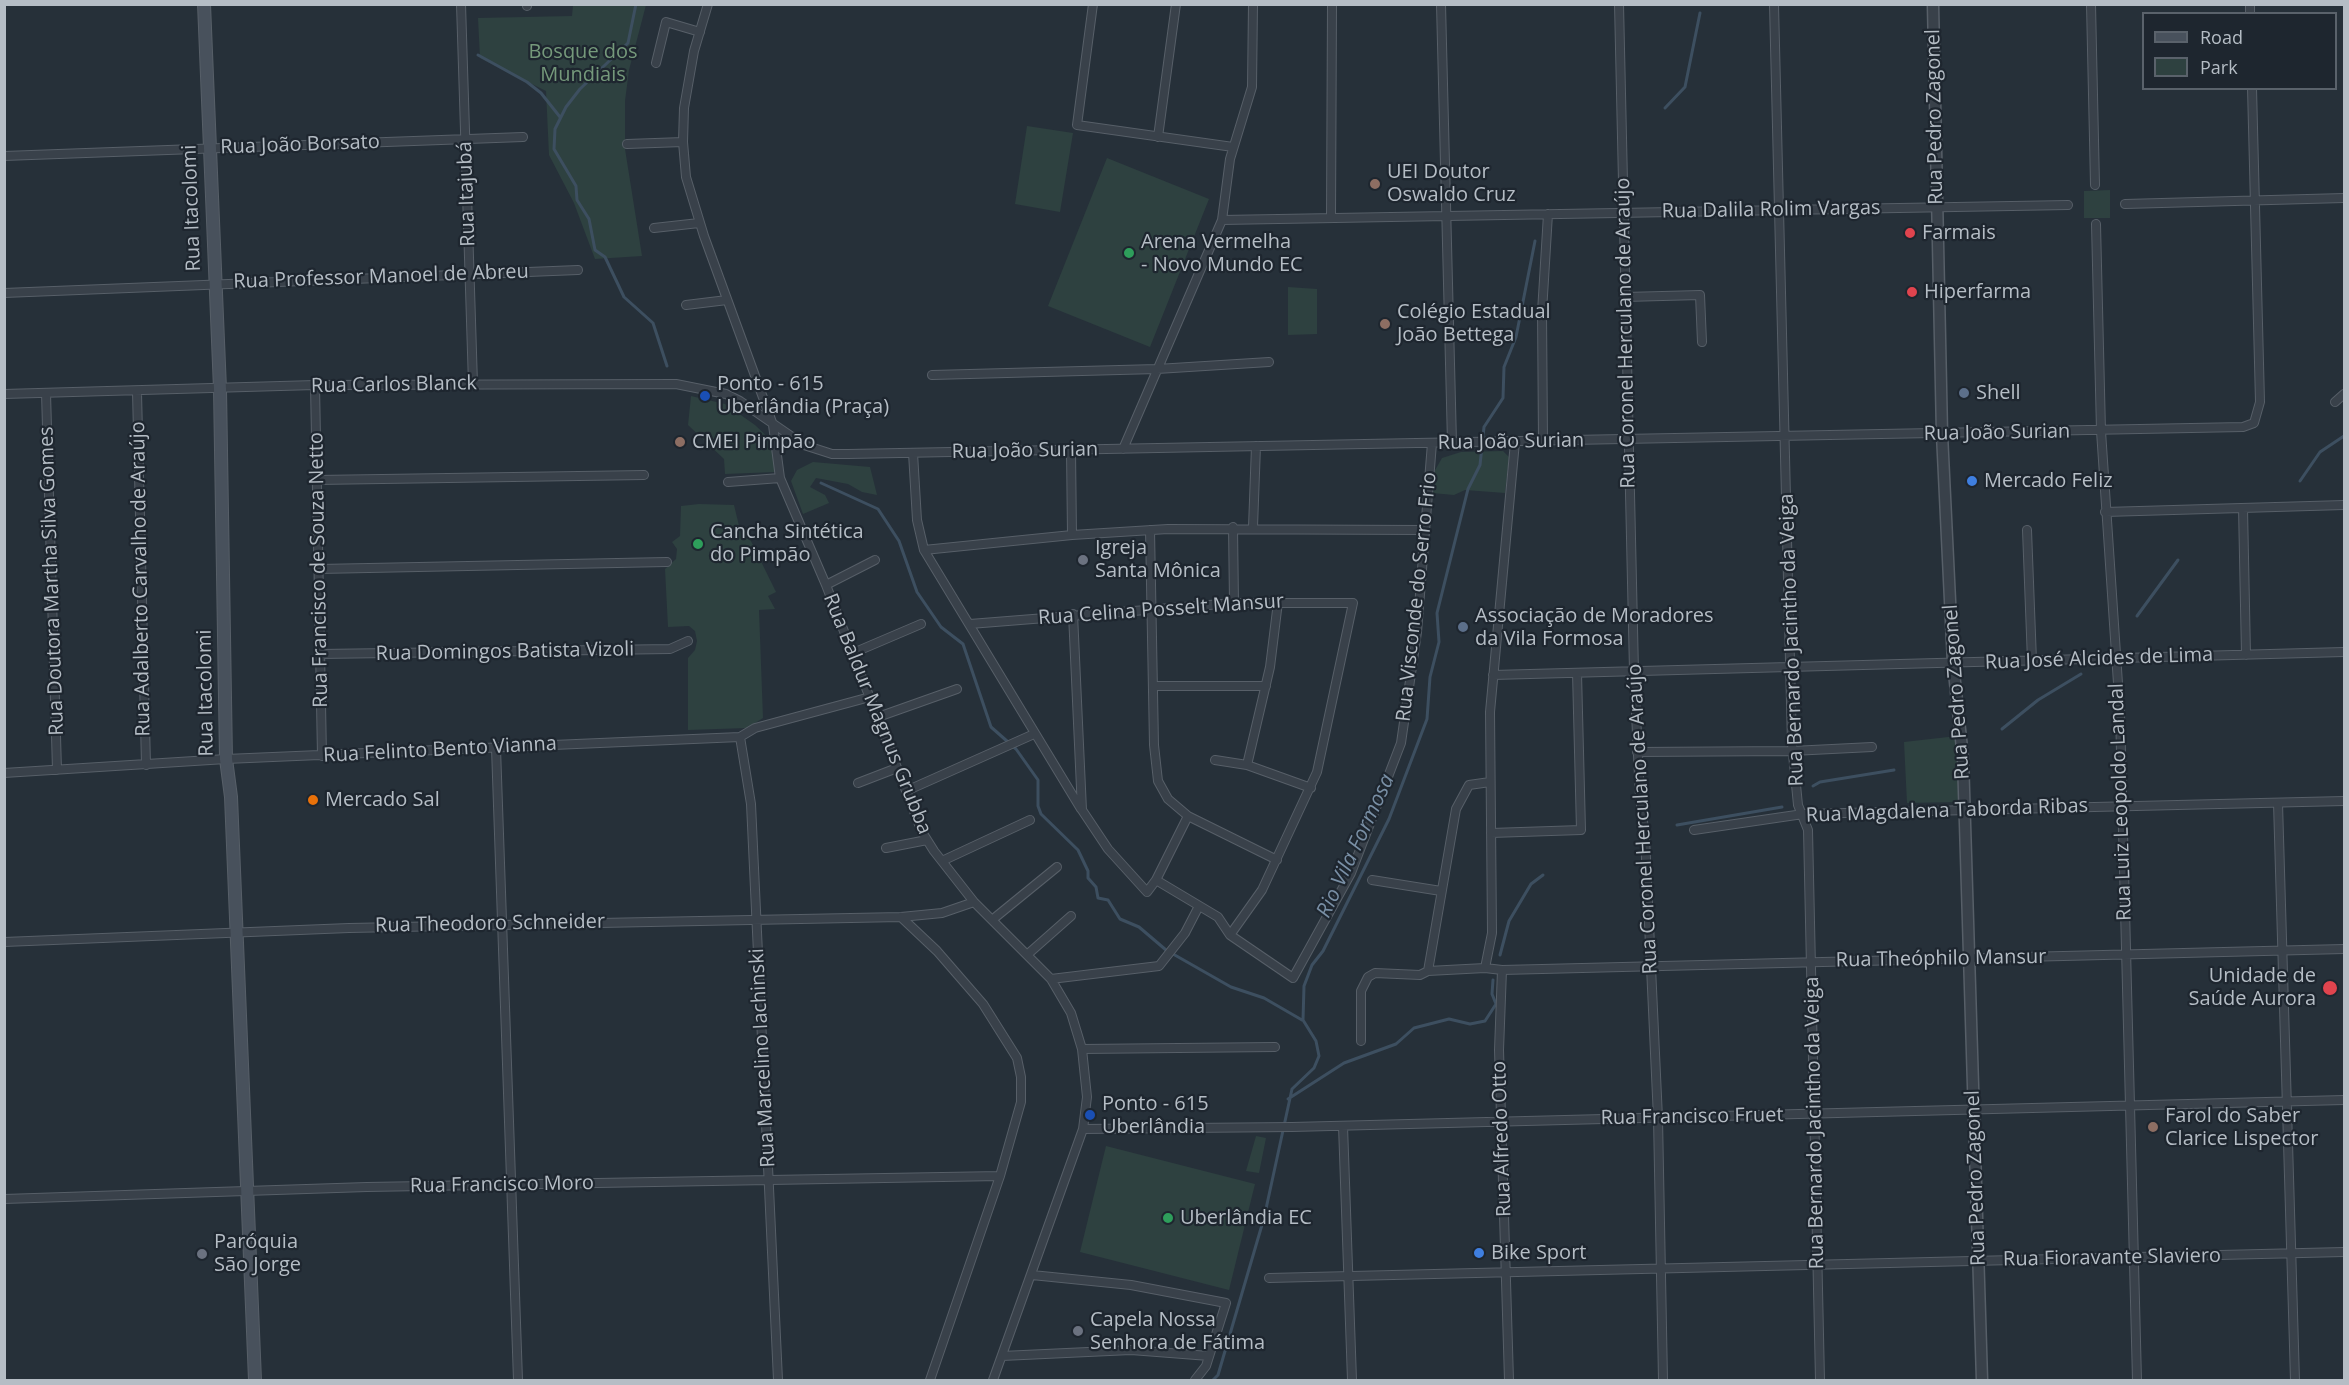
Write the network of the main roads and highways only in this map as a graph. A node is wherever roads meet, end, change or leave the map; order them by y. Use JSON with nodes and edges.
{"nodes":[{"id":1,"x":204,"y":4,"type":"edge"},
{"id":2,"x":255,"y":1380,"type":"edge"}],
"edges":[{"from":1,"to":2,"type":"main road","name":"Rua Itacolomi"}]}
